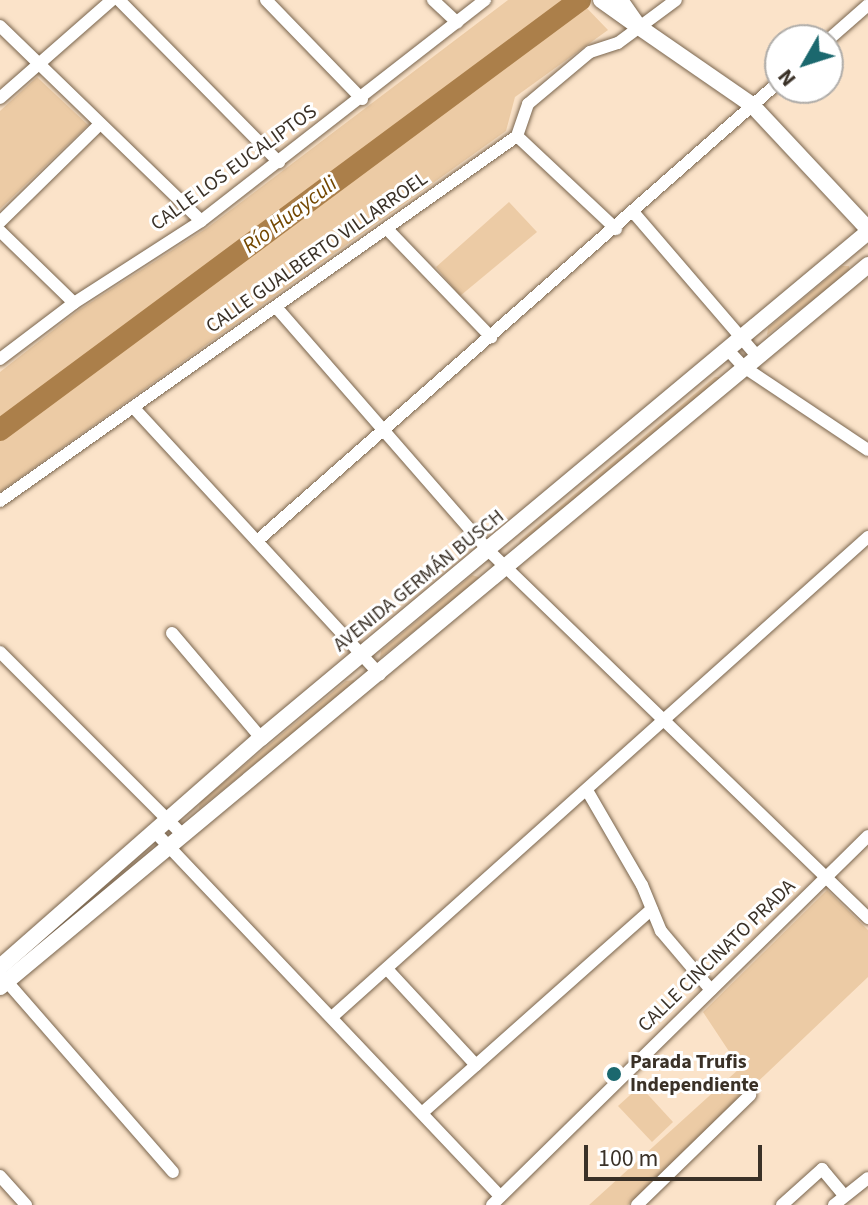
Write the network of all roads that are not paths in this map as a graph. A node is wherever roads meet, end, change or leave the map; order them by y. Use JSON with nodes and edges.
{"nodes":[{"id":1,"x":112,"y":0,"type":"edge"},
{"id":2,"x":119,"y":0,"type":"edge"},
{"id":3,"x":266,"y":0,"type":"edge"},
{"id":4,"x":433,"y":0,"type":"edge"},
{"id":5,"x":485,"y":0,"type":"edge"},
{"id":6,"x":676,"y":0,"type":"edge"},
{"id":7,"x":610,"y":3,"type":"edge"},
{"id":8,"x":868,"y":5,"type":"edge"},
{"id":9,"x":457,"y":22,"type":"junction"},
{"id":10,"x":0,"y":26,"type":"edge"},
{"id":11,"x":844,"y":26,"type":"edge"},
{"id":12,"x":639,"y":27,"type":"junction"},
{"id":13,"x":37,"y":65,"type":"junction"},
{"id":14,"x":764,"y":95,"type":"edge"},
{"id":15,"x":0,"y":98,"type":"edge"},
{"id":16,"x":362,"y":99,"type":"junction"},
{"id":17,"x":752,"y":105,"type":"junction"},
{"id":18,"x":100,"y":124,"type":"junction"},
{"id":19,"x":517,"y":136,"type":"junction"},
{"id":20,"x":279,"y":162,"type":"junction"},
{"id":21,"x":634,"y":213,"type":"junction"},
{"id":22,"x":201,"y":221,"type":"junction"},
{"id":23,"x":0,"y":222,"type":"edge"},
{"id":24,"x":616,"y":229,"type":"junction"},
{"id":25,"x":388,"y":230,"type":"junction"},
{"id":26,"x":868,"y":230,"type":"edge"},
{"id":27,"x":0,"y":231,"type":"edge"},
{"id":28,"x":868,"y":265,"type":"edge"},
{"id":29,"x":74,"y":303,"type":"junction"},
{"id":30,"x":276,"y":307,"type":"junction"},
{"id":31,"x":491,"y":337,"type":"junction"},
{"id":32,"x":741,"y":337,"type":"junction"},
{"id":33,"x":727,"y":349,"type":"junction"},
{"id":34,"x":0,"y":359,"type":"edge"},
{"id":35,"x":751,"y":362,"type":"junction"},
{"id":36,"x":133,"y":407,"type":"junction"},
{"id":37,"x":383,"y":431,"type":"junction"},
{"id":38,"x":868,"y":450,"type":"edge"},
{"id":39,"x":0,"y":501,"type":"edge"},
{"id":40,"x":868,"y":537,"type":"edge"},
{"id":41,"x":257,"y":541,"type":"junction"},
{"id":42,"x":489,"y":551,"type":"junction"},
{"id":43,"x":507,"y":569,"type":"junction"},
{"id":44,"x":172,"y":633,"type":"dead end"},
{"id":45,"x":0,"y":652,"type":"edge"},
{"id":46,"x":361,"y":654,"type":"junction"},
{"id":47,"x":380,"y":675,"type":"junction"},
{"id":48,"x":666,"y":719,"type":"junction"},
{"id":49,"x":261,"y":738,"type":"junction"},
{"id":50,"x":588,"y":792,"type":"junction"},
{"id":51,"x":161,"y":827,"type":"junction"},
{"id":52,"x":868,"y":836,"type":"edge"},
{"id":53,"x":176,"y":840,"type":"junction"},
{"id":54,"x":826,"y":878,"type":"junction"},
{"id":55,"x":652,"y":909,"type":"junction"},
{"id":56,"x":868,"y":918,"type":"edge"},
{"id":57,"x":387,"y":969,"type":"junction"},
{"id":58,"x":2,"y":977,"type":"edge"},
{"id":59,"x":711,"y":990,"type":"junction"},
{"id":60,"x":332,"y":1017,"type":"junction"},
{"id":61,"x":476,"y":1065,"type":"junction"},
{"id":62,"x":750,"y":1095,"type":"dead end"},
{"id":63,"x":422,"y":1113,"type":"junction"},
{"id":64,"x":173,"y":1172,"type":"dead end"},
{"id":65,"x":0,"y":1176,"type":"edge"},
{"id":66,"x":865,"y":1184,"type":"edge"},
{"id":67,"x":845,"y":1196,"type":"junction"},
{"id":68,"x":496,"y":1200,"type":"edge"},
{"id":69,"x":26,"y":1205,"type":"edge"},
{"id":70,"x":637,"y":1205,"type":"edge"},
{"id":71,"x":782,"y":1205,"type":"edge"},
{"id":72,"x":834,"y":1205,"type":"edge"}],
"edges":[{"from":1,"to":13,"type":"street"},
{"from":2,"to":20,"type":"street"},
{"from":3,"to":16,"type":"street"},
{"from":4,"to":9,"type":"street"},
{"from":5,"to":9,"type":"street","name":"CALLE LOS EUCALIPTOS"},
{"from":6,"to":12,"type":"street"},
{"from":7,"to":12,"type":"main road"},
{"from":8,"to":11,"type":"street"},
{"from":9,"to":16,"type":"street","name":"CALLE LOS EUCALIPTOS"},
{"from":10,"to":13,"type":"street"},
{"from":12,"to":17,"type":"main road"},
{"from":12,"to":19,"type":"street"},
{"from":13,"to":15,"type":"street"},
{"from":13,"to":18,"type":"street"},
{"from":14,"to":17,"type":"street"},
{"from":16,"to":20,"type":"street","name":"CALLE LOS EUCALIPTOS"},
{"from":17,"to":21,"type":"street"},
{"from":17,"to":26,"type":"main road"},
{"from":18,"to":22,"type":"street"},
{"from":18,"to":23,"type":"street"},
{"from":19,"to":24,"type":"street"},
{"from":19,"to":25,"type":"street","name":"CALLE GUALBERTO VILLARROEL"},
{"from":20,"to":22,"type":"street","name":"CALLE LOS EUCALIPTOS"},
{"from":21,"to":24,"type":"street"},
{"from":21,"to":32,"type":"street"},
{"from":22,"to":29,"type":"street","name":"CALLE LOS EUCALIPTOS"},
{"from":24,"to":31,"type":"street"},
{"from":25,"to":30,"type":"street","name":"CALLE GUALBERTO VILLARROEL"},
{"from":25,"to":31,"type":"street"},
{"from":26,"to":32,"type":"main road","name":"AVENIDA GERMÁN BUSCH"},
{"from":27,"to":29,"type":"street"},
{"from":28,"to":35,"type":"main road"},
{"from":29,"to":34,"type":"street","name":"CALLE LOS EUCALIPTOS"},
{"from":30,"to":36,"type":"street","name":"CALLE GUALBERTO VILLARROEL"},
{"from":30,"to":37,"type":"street"},
{"from":31,"to":37,"type":"street"},
{"from":32,"to":33,"type":"main road","name":"AVENIDA GERMÁN BUSCH"},
{"from":32,"to":35,"type":"street"},
{"from":33,"to":35,"type":"street"},
{"from":33,"to":42,"type":"main road","name":"AVENIDA GERMÁN BUSCH"},
{"from":35,"to":38,"type":"street"},
{"from":35,"to":43,"type":"main road"},
{"from":36,"to":39,"type":"street","name":"CALLE GUALBERTO VILLARROEL"},
{"from":36,"to":41,"type":"street"},
{"from":37,"to":41,"type":"street"},
{"from":37,"to":42,"type":"street"},
{"from":40,"to":48,"type":"street"},
{"from":41,"to":46,"type":"street"},
{"from":42,"to":43,"type":"street"},
{"from":42,"to":46,"type":"main road","name":"AVENIDA GERMÁN BUSCH"},
{"from":43,"to":47,"type":"main road"},
{"from":43,"to":48,"type":"street"},
{"from":44,"to":49,"type":"street"},
{"from":45,"to":51,"type":"street"},
{"from":46,"to":47,"type":"street"},
{"from":46,"to":49,"type":"main road","name":"AVENIDA GERMÁN BUSCH"},
{"from":47,"to":53,"type":"main road"},
{"from":48,"to":50,"type":"street"},
{"from":48,"to":54,"type":"street"},
{"from":49,"to":51,"type":"main road","name":"AVENIDA GERMÁN BUSCH"},
{"from":50,"to":55,"type":"street"},
{"from":50,"to":57,"type":"street"},
{"from":51,"to":53,"type":"street"},
{"from":51,"to":58,"type":"main road","name":"AVENIDA GERMÁN BUSCH"},
{"from":52,"to":54,"type":"street","name":"CALLE CINCINATO PRADA"},
{"from":53,"to":58,"type":"main road"},
{"from":53,"to":60,"type":"street"},
{"from":54,"to":56,"type":"street"},
{"from":54,"to":59,"type":"street","name":"CALLE CINCINATO PRADA"},
{"from":55,"to":59,"type":"street"},
{"from":55,"to":61,"type":"street"},
{"from":57,"to":60,"type":"street"},
{"from":57,"to":61,"type":"street"},
{"from":58,"to":64,"type":"street"},
{"from":59,"to":68,"type":"street","name":"CALLE CINCINATO PRADA"},
{"from":60,"to":63,"type":"street"},
{"from":61,"to":63,"type":"street"},
{"from":62,"to":70,"type":"street"},
{"from":63,"to":68,"type":"street"},
{"from":65,"to":69,"type":"street"},
{"from":66,"to":67,"type":"street"},
{"from":67,"to":71,"type":"street"},
{"from":67,"to":72,"type":"street"}]}
